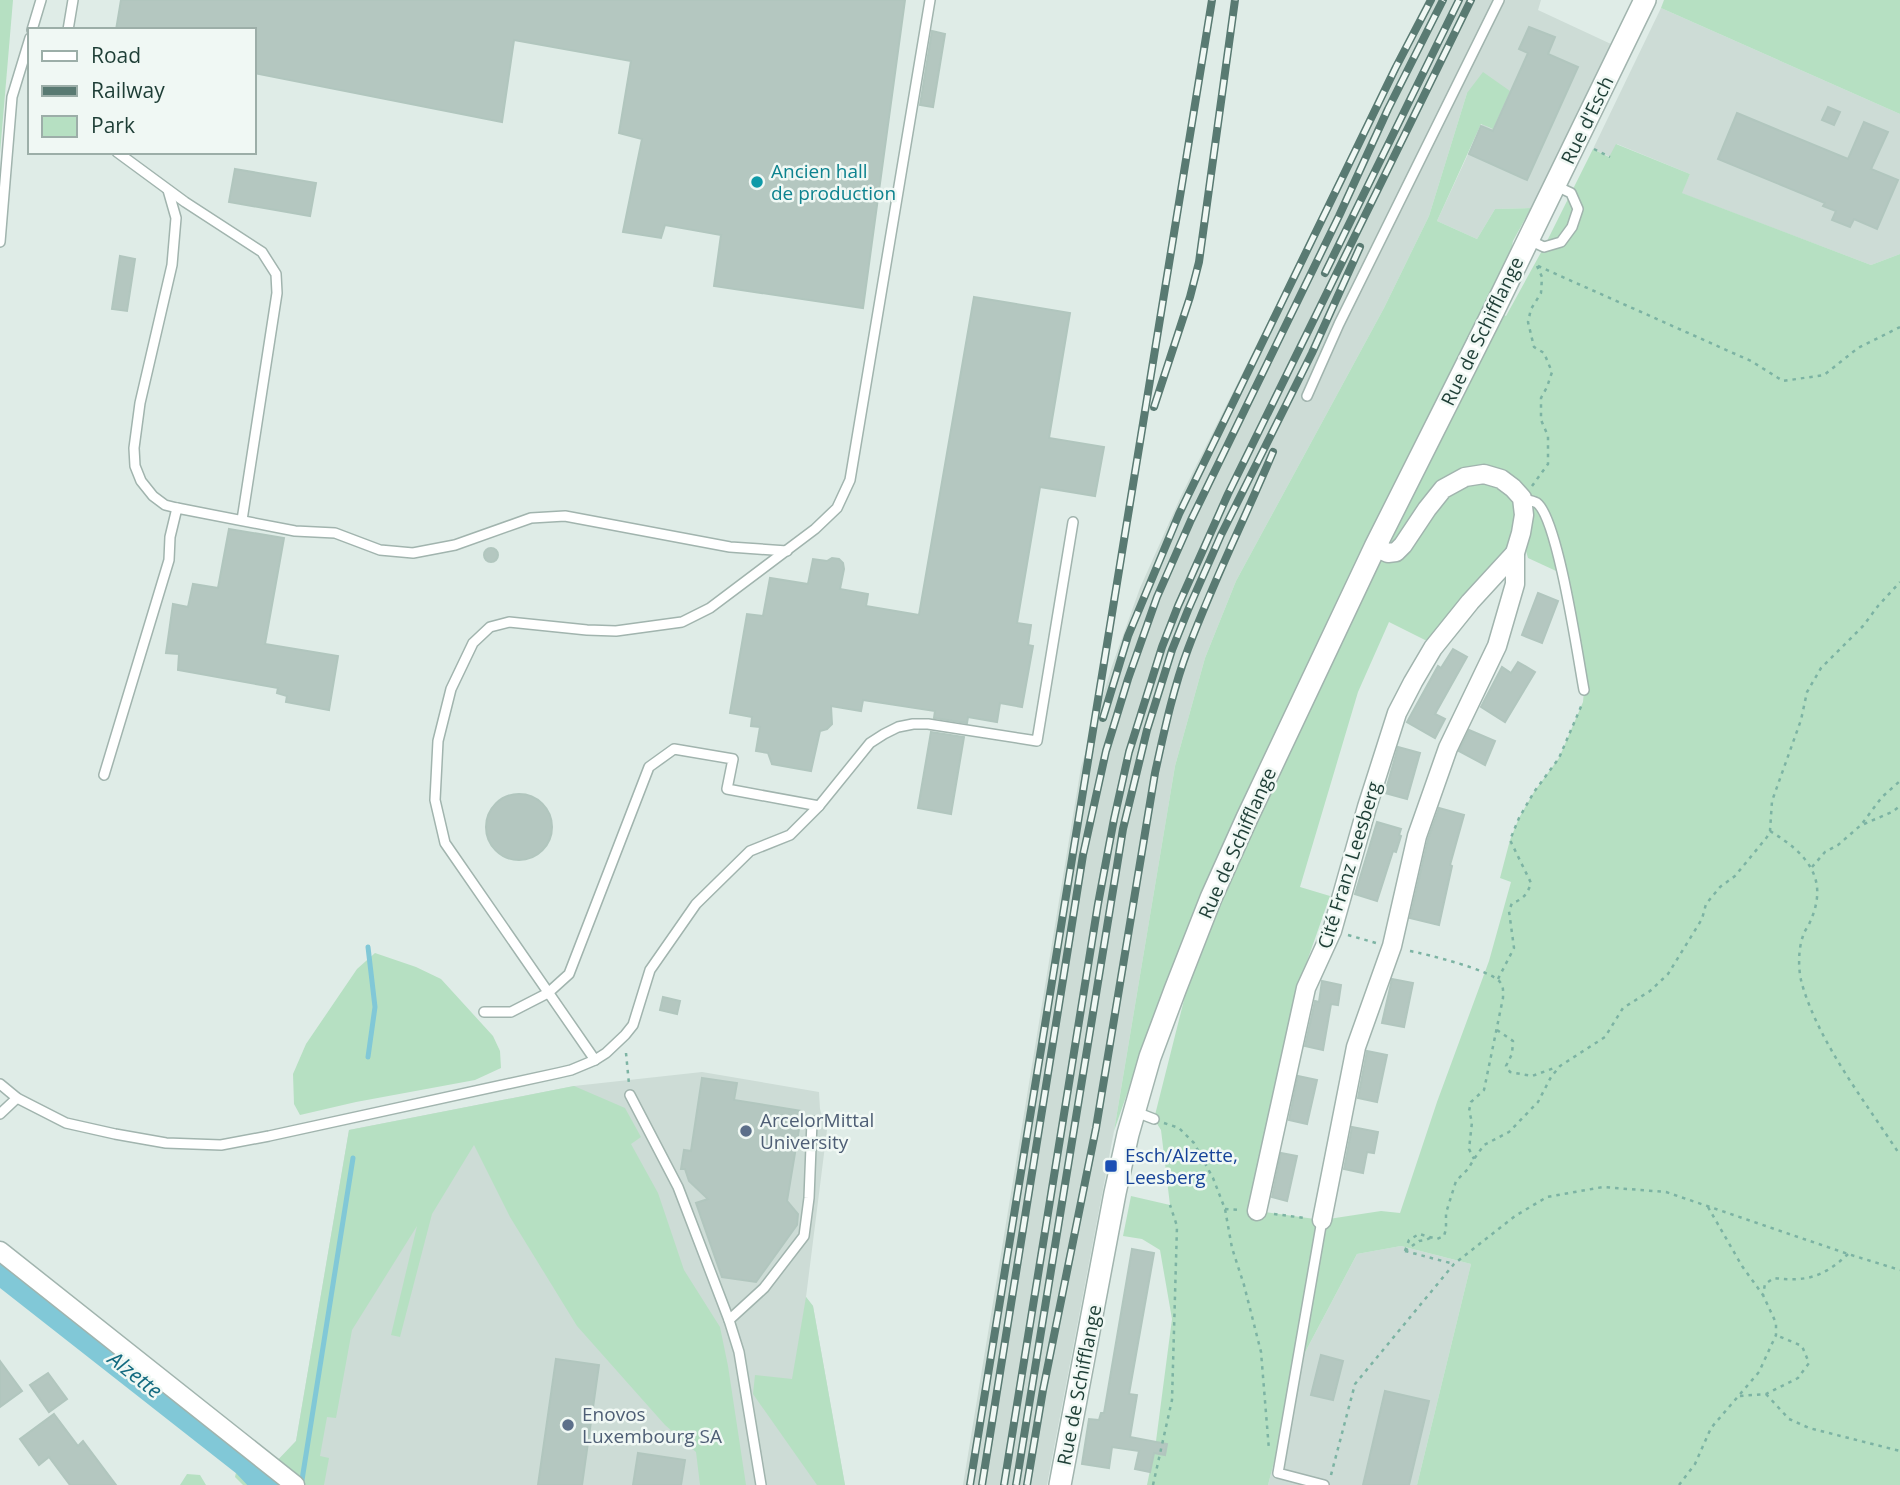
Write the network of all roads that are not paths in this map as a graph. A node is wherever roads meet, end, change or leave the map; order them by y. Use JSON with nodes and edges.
{"nodes":[{"id":1,"x":41,"y":0,"type":"edge"},
{"id":2,"x":73,"y":0,"type":"edge"},
{"id":3,"x":930,"y":0,"type":"edge"},
{"id":4,"x":1499,"y":0,"type":"edge"},
{"id":5,"x":1645,"y":0,"type":"edge"},
{"id":6,"x":33,"y":28,"type":"edge"},
{"id":7,"x":68,"y":28,"type":"edge"},
{"id":8,"x":28,"y":45,"type":"edge"},
{"id":9,"x":120,"y":154,"type":"edge"},
{"id":10,"x":1554,"y":185,"type":"junction"},
{"id":11,"x":168,"y":190,"type":"junction"},
{"id":12,"x":1527,"y":240,"type":"junction"},
{"id":13,"x":0,"y":242,"type":"edge"},
{"id":14,"x":1307,"y":396,"type":"dead end"},
{"id":15,"x":1522,"y":499,"type":"junction"},
{"id":16,"x":177,"y":509,"type":"junction"},
{"id":17,"x":242,"y":520,"type":"junction"},
{"id":18,"x":1073,"y":522,"type":"dead end"},
{"id":19,"x":1375,"y":547,"type":"junction"},
{"id":20,"x":787,"y":551,"type":"junction"},
{"id":21,"x":1515,"y":553,"type":"junction"},
{"id":22,"x":1584,"y":690,"type":"road end"},
{"id":23,"x":104,"y":775,"type":"dead end"},
{"id":24,"x":819,"y":806,"type":"junction"},
{"id":25,"x":548,"y":993,"type":"junction"},
{"id":26,"x":485,"y":1012,"type":"dead end"},
{"id":27,"x":595,"y":1060,"type":"junction"},
{"id":28,"x":0,"y":1084,"type":"edge"},
{"id":29,"x":630,"y":1095,"type":"road end"},
{"id":30,"x":18,"y":1098,"type":"junction"},
{"id":31,"x":0,"y":1114,"type":"edge"},
{"id":32,"x":812,"y":1121,"type":"dead end"},
{"id":33,"x":1257,"y":1211,"type":"dead end"},
{"id":34,"x":1322,"y":1220,"type":"joint"},
{"id":35,"x":0,"y":1251,"type":"edge"},
{"id":36,"x":729,"y":1320,"type":"junction"},
{"id":37,"x":295,"y":1485,"type":"edge"},
{"id":38,"x":761,"y":1485,"type":"edge"},
{"id":39,"x":1060,"y":1485,"type":"edge"},
{"id":40,"x":1327,"y":1485,"type":"edge"}],
"edges":[{"from":1,"to":6,"type":"lane"},
{"from":2,"to":7,"type":"lane"},
{"from":3,"to":20,"type":"lane"},
{"from":4,"to":14,"type":"lane"},
{"from":5,"to":10,"type":"street","name":"Rue d'Esch"},
{"from":8,"to":13,"type":"lane"},
{"from":9,"to":11,"type":"lane"},
{"from":10,"to":12,"type":"street","name":"Rue d'Esch"},
{"from":10,"to":12,"type":"lane"},
{"from":11,"to":16,"type":"lane"},
{"from":11,"to":17,"type":"lane"},
{"from":12,"to":19,"type":"street","name":"Rue de Schifflange"},
{"from":15,"to":19,"type":"street"},
{"from":15,"to":21,"type":"street","name":"Cité Franz Leesberg"},
{"from":15,"to":22,"type":"lane"},
{"from":16,"to":17,"type":"lane"},
{"from":16,"to":23,"type":"lane"},
{"from":17,"to":20,"type":"lane"},
{"from":18,"to":24,"type":"lane"},
{"from":19,"to":39,"type":"street","name":"Rue de Schifflange"},
{"from":20,"to":25,"type":"lane"},
{"from":21,"to":33,"type":"street","name":"Cité Franz Leesberg"},
{"from":21,"to":34,"type":"street","name":"Cité Franz Leesberg"},
{"from":24,"to":25,"type":"lane"},
{"from":24,"to":27,"type":"lane"},
{"from":25,"to":26,"type":"lane"},
{"from":25,"to":27,"type":"lane"},
{"from":27,"to":30,"type":"lane"},
{"from":28,"to":30,"type":"lane"},
{"from":29,"to":36,"type":"lane"},
{"from":30,"to":31,"type":"lane"},
{"from":32,"to":36,"type":"lane"},
{"from":34,"to":40,"type":"lane"},
{"from":35,"to":37,"type":"street"},
{"from":36,"to":38,"type":"lane"}]}
